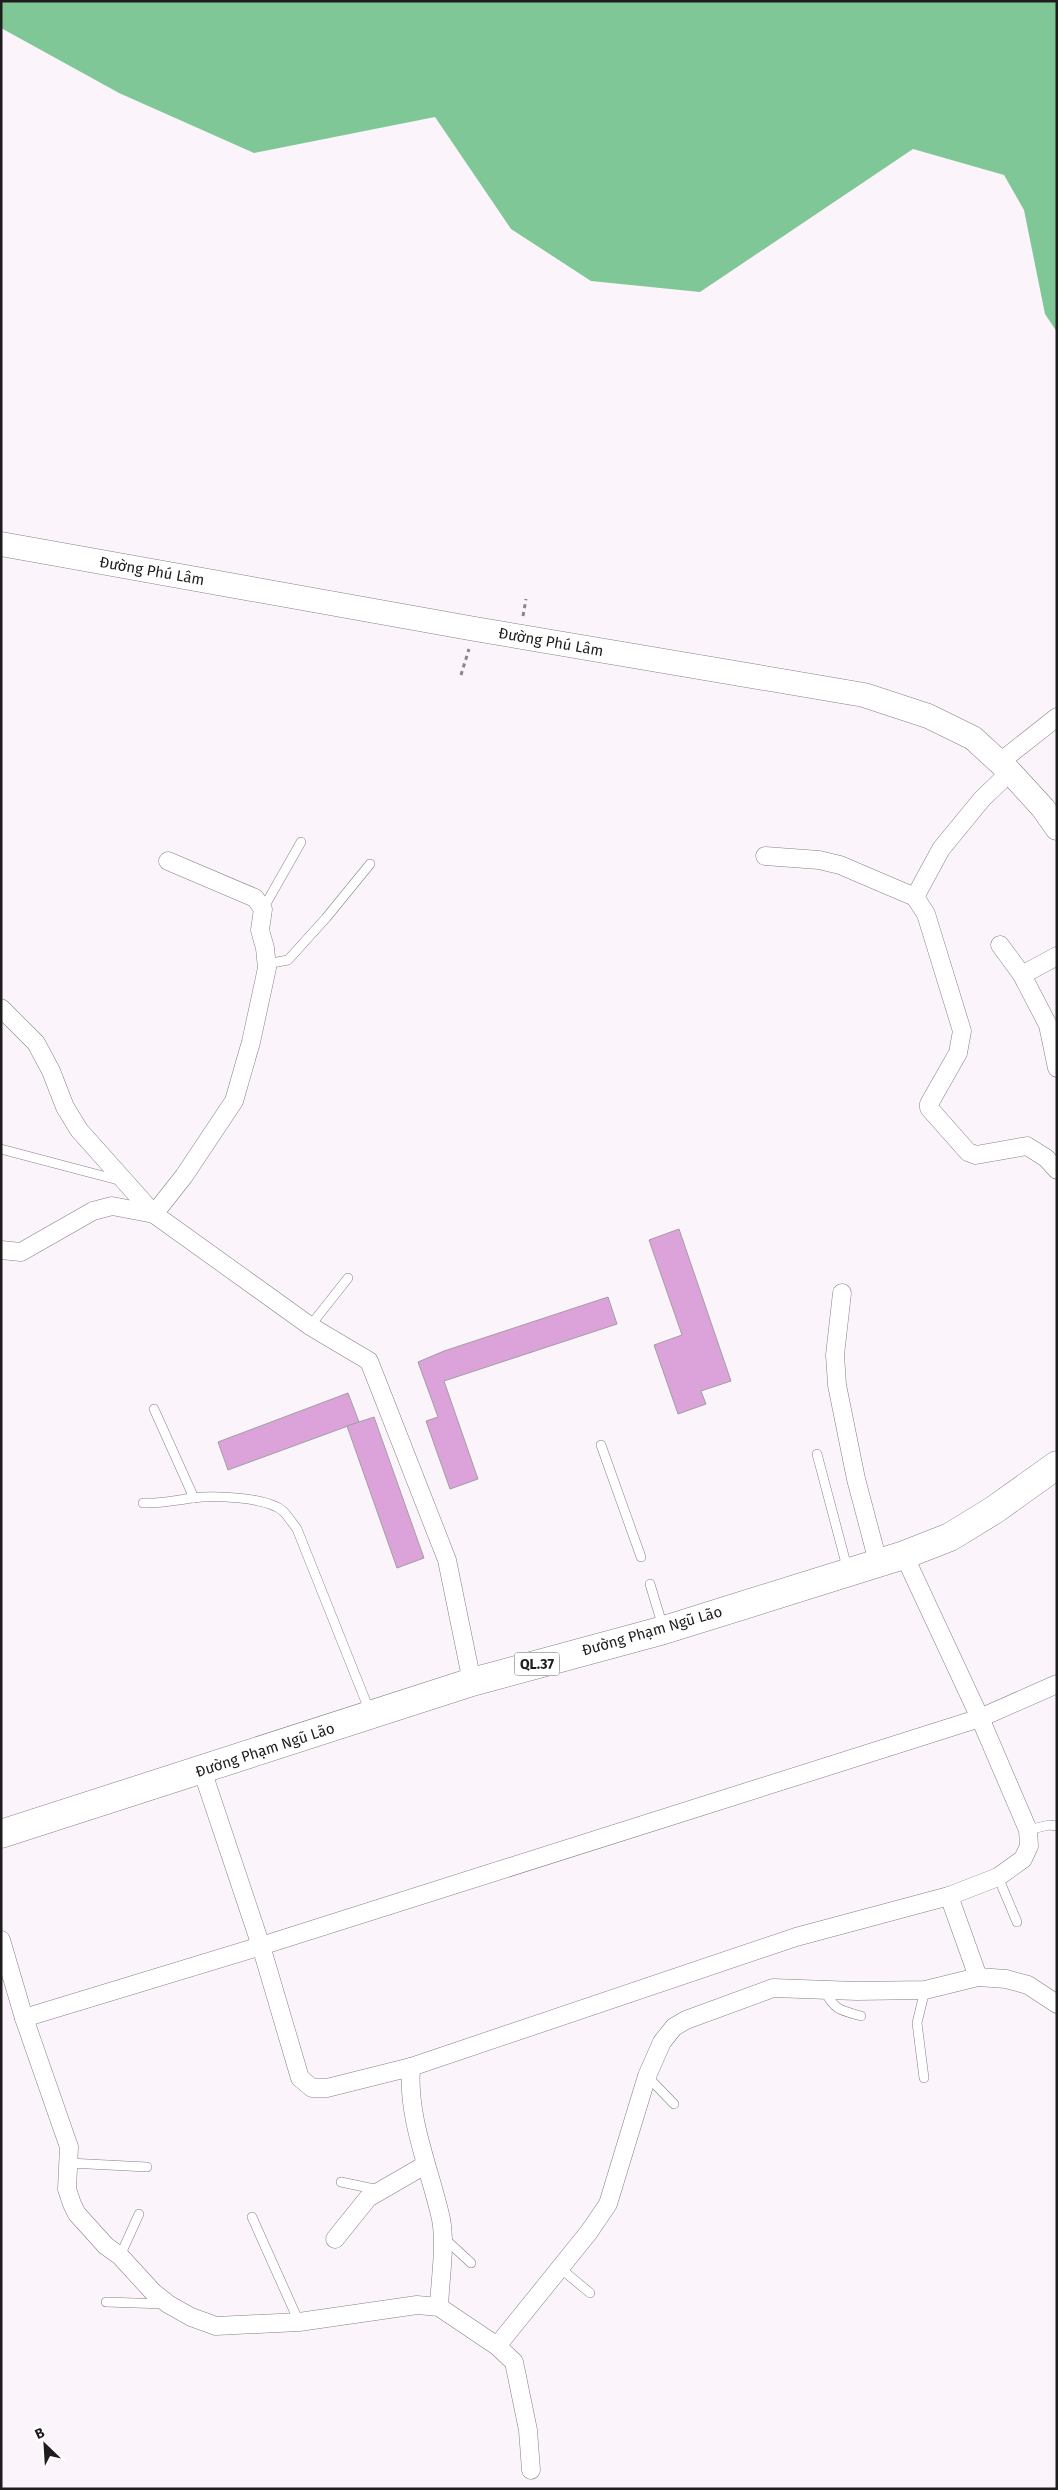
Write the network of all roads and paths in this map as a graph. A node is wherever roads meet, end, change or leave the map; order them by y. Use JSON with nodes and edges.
{"nodes":[{"id":1,"x":1,"y":544,"type":"edge"},
{"id":2,"x":475,"y":629,"type":"junction"},
{"id":3,"x":461,"y":675,"type":"dead end"},
{"id":4,"x":1057,"y":717,"type":"edge"},
{"id":5,"x":1005,"y":767,"type":"junction"},
{"id":6,"x":1057,"y":828,"type":"edge"},
{"id":7,"x":301,"y":842,"type":"dead end"},
{"id":8,"x":765,"y":856,"type":"dead end"},
{"id":9,"x":168,"y":861,"type":"dead end"},
{"id":10,"x":370,"y":864,"type":"dead end"},
{"id":11,"x":915,"y":897,"type":"junction"},
{"id":12,"x":263,"y":909,"type":"junction"},
{"id":13,"x":1000,"y":945,"type":"dead end"},
{"id":14,"x":1057,"y":956,"type":"edge"},
{"id":15,"x":266,"y":959,"type":"junction"},
{"id":16,"x":1022,"y":974,"type":"junction"},
{"id":17,"x":1,"y":1008,"type":"edge"},
{"id":18,"x":1057,"y":1068,"type":"edge"},
{"id":19,"x":1,"y":1149,"type":"edge"},
{"id":20,"x":1057,"y":1170,"type":"edge"},
{"id":21,"x":127,"y":1182,"type":"junction"},
{"id":22,"x":154,"y":1214,"type":"junction"},
{"id":23,"x":1,"y":1250,"type":"edge"},
{"id":24,"x":348,"y":1278,"type":"dead end"},
{"id":25,"x":842,"y":1293,"type":"dead end"},
{"id":26,"x":310,"y":1326,"type":"junction"},
{"id":27,"x":154,"y":1409,"type":"dead end"},
{"id":28,"x":601,"y":1445,"type":"dead end"},
{"id":29,"x":817,"y":1454,"type":"dead end"},
{"id":30,"x":1057,"y":1465,"type":"edge"},
{"id":31,"x":194,"y":1498,"type":"junction"},
{"id":32,"x":143,"y":1504,"type":"dead end"},
{"id":33,"x":904,"y":1555,"type":"junction"},
{"id":34,"x":641,"y":1557,"type":"dead end"},
{"id":35,"x":878,"y":1562,"type":"junction"},
{"id":36,"x":848,"y":1571,"type":"junction"},
{"id":37,"x":650,"y":1584,"type":"dead end"},
{"id":38,"x":664,"y":1630,"type":"junction"},
{"id":39,"x":472,"y":1682,"type":"junction"},
{"id":40,"x":1057,"y":1684,"type":"edge"},
{"id":41,"x":372,"y":1716,"type":"junction"},
{"id":42,"x":980,"y":1718,"type":"junction"},
{"id":43,"x":202,"y":1770,"type":"junction"},
{"id":44,"x":1057,"y":1826,"type":"edge"},
{"id":45,"x":1028,"y":1830,"type":"junction"},
{"id":46,"x":1,"y":1834,"type":"edge"},
{"id":47,"x":998,"y":1877,"type":"junction"},
{"id":48,"x":949,"y":1896,"type":"junction"},
{"id":49,"x":1017,"y":1922,"type":"dead end"},
{"id":50,"x":1,"y":1940,"type":"edge"},
{"id":51,"x":261,"y":1946,"type":"junction"},
{"id":52,"x":978,"y":1977,"type":"junction"},
{"id":53,"x":824,"y":1990,"type":"junction"},
{"id":54,"x":925,"y":1990,"type":"junction"},
{"id":55,"x":1057,"y":2004,"type":"edge"},
{"id":56,"x":861,"y":2016,"type":"dead end"},
{"id":57,"x":24,"y":2018,"type":"junction"},
{"id":58,"x":411,"y":2067,"type":"junction"},
{"id":59,"x":647,"y":2076,"type":"junction"},
{"id":60,"x":924,"y":2078,"type":"dead end"},
{"id":61,"x":674,"y":2104,"type":"dead end"},
{"id":62,"x":69,"y":2163,"type":"junction"},
{"id":63,"x":426,"y":2165,"type":"junction"},
{"id":64,"x":147,"y":2167,"type":"dead end"},
{"id":65,"x":340,"y":2182,"type":"dead end"},
{"id":66,"x":379,"y":2190,"type":"junction"},
{"id":67,"x":139,"y":2214,"type":"dead end"},
{"id":68,"x":252,"y":2217,"type":"dead end"},
{"id":69,"x":442,"y":2236,"type":"junction"},
{"id":70,"x":335,"y":2239,"type":"dead end"},
{"id":71,"x":120,"y":2256,"type":"junction"},
{"id":72,"x":471,"y":2263,"type":"dead end"},
{"id":73,"x":560,"y":2268,"type":"junction"},
{"id":74,"x":590,"y":2293,"type":"dead end"},
{"id":75,"x":106,"y":2302,"type":"dead end"},
{"id":76,"x":168,"y":2304,"type":"junction"},
{"id":77,"x":438,"y":2307,"type":"junction"},
{"id":78,"x":299,"y":2322,"type":"junction"},
{"id":79,"x":497,"y":2346,"type":"junction"},
{"id":80,"x":531,"y":2470,"type":"dead end"}],
"edges":[{"from":1,"to":2,"type":"main road","name":"Đường Phú Lâm"},
{"from":2,"to":3,"type":"path"},
{"from":2,"to":5,"type":"main road","name":"Đường Phú Lâm"},
{"from":4,"to":5,"type":"street"},
{"from":5,"to":6,"type":"main road","name":"Đường Phú Lâm"},
{"from":5,"to":11,"type":"street"},
{"from":7,"to":12,"type":"lane"},
{"from":8,"to":11,"type":"street"},
{"from":9,"to":12,"type":"street"},
{"from":10,"to":15,"type":"lane"},
{"from":11,"to":20,"type":"street"},
{"from":12,"to":15,"type":"street"},
{"from":13,"to":16,"type":"street"},
{"from":14,"to":16,"type":"street"},
{"from":15,"to":22,"type":"street"},
{"from":16,"to":18,"type":"street"},
{"from":17,"to":21,"type":"street"},
{"from":19,"to":21,"type":"lane"},
{"from":21,"to":22,"type":"street"},
{"from":22,"to":23,"type":"street"},
{"from":22,"to":26,"type":"street"},
{"from":24,"to":26,"type":"lane"},
{"from":25,"to":35,"type":"street"},
{"from":26,"to":39,"type":"street"},
{"from":27,"to":31,"type":"lane"},
{"from":28,"to":34,"type":"lane"},
{"from":29,"to":36,"type":"lane"},
{"from":30,"to":33,"type":"highway","name":"Đường Phạm Ngũ Lão","number":"QL.37"},
{"from":31,"to":32,"type":"lane"},
{"from":31,"to":41,"type":"lane"},
{"from":33,"to":35,"type":"highway","name":"Đường Phạm Ngũ Lão","number":"QL.37"},
{"from":33,"to":42,"type":"street"},
{"from":35,"to":36,"type":"highway","name":"Đường Phạm Ngũ Lão","number":"QL.37"},
{"from":36,"to":38,"type":"highway","name":"Đường Phạm Ngũ Lão","number":"QL.37"},
{"from":37,"to":38,"type":"lane"},
{"from":38,"to":39,"type":"highway","name":"Đường Phạm Ngũ Lão","number":"QL.37"},
{"from":39,"to":41,"type":"highway","name":"Đường Phạm Ngũ Lão","number":"QL.37"},
{"from":40,"to":42,"type":"street"},
{"from":41,"to":43,"type":"highway","name":"Đường Phạm Ngũ Lão","number":"QL.37"},
{"from":42,"to":45,"type":"street"},
{"from":42,"to":51,"type":"street"},
{"from":43,"to":46,"type":"highway","name":"Đường Phạm Ngũ Lão","number":"QL.37"},
{"from":43,"to":51,"type":"street"},
{"from":44,"to":45,"type":"lane"},
{"from":45,"to":47,"type":"street"},
{"from":47,"to":48,"type":"street"},
{"from":47,"to":49,"type":"lane"},
{"from":48,"to":52,"type":"street"},
{"from":48,"to":58,"type":"street"},
{"from":50,"to":57,"type":"street"},
{"from":51,"to":57,"type":"street"},
{"from":51,"to":58,"type":"street"},
{"from":52,"to":54,"type":"street"},
{"from":52,"to":55,"type":"street"},
{"from":53,"to":54,"type":"street"},
{"from":53,"to":56,"type":"lane"},
{"from":53,"to":59,"type":"street"},
{"from":54,"to":60,"type":"lane"},
{"from":57,"to":62,"type":"street"},
{"from":58,"to":63,"type":"street"},
{"from":59,"to":61,"type":"lane"},
{"from":59,"to":73,"type":"street"},
{"from":62,"to":64,"type":"lane"},
{"from":62,"to":71,"type":"street"},
{"from":63,"to":66,"type":"street"},
{"from":63,"to":69,"type":"street"},
{"from":65,"to":66,"type":"lane"},
{"from":66,"to":70,"type":"street"},
{"from":67,"to":71,"type":"lane"},
{"from":68,"to":78,"type":"lane"},
{"from":69,"to":72,"type":"lane"},
{"from":69,"to":77,"type":"street"},
{"from":71,"to":76,"type":"street"},
{"from":73,"to":74,"type":"lane"},
{"from":73,"to":79,"type":"street"},
{"from":75,"to":76,"type":"lane"},
{"from":76,"to":78,"type":"street"},
{"from":77,"to":78,"type":"street"},
{"from":77,"to":79,"type":"street"},
{"from":79,"to":80,"type":"street"}]}
